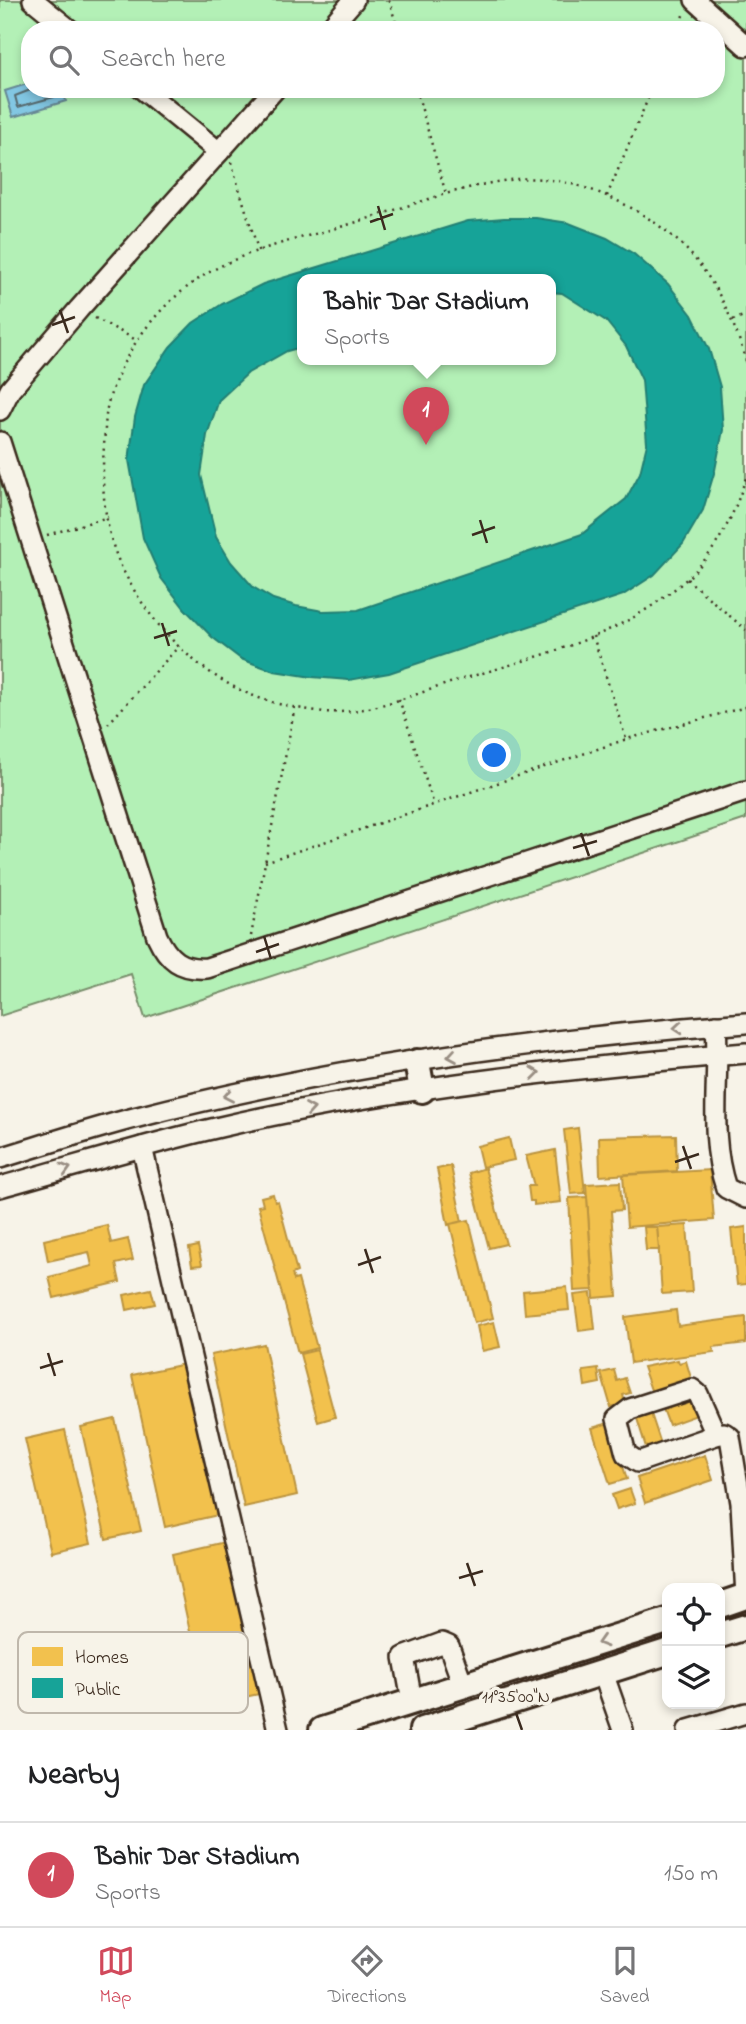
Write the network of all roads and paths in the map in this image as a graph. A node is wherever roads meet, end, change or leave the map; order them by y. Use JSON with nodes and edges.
{"nodes":[{"id":1,"x":33,"y":0,"type":"edge"},
{"id":2,"x":354,"y":0,"type":"edge"},
{"id":3,"x":389,"y":0,"type":"edge"},
{"id":4,"x":690,"y":5,"type":"edge"},
{"id":5,"x":58,"y":21,"type":"edge"},
{"id":6,"x":336,"y":21,"type":"edge"},
{"id":7,"x":395,"y":21,"type":"edge"},
{"id":8,"x":682,"y":21,"type":"edge"},
{"id":9,"x":712,"y":21,"type":"edge"},
{"id":10,"x":725,"y":31,"type":"edge"},
{"id":11,"x":746,"y":46,"type":"edge"},
{"id":12,"x":154,"y":98,"type":"edge"},
{"id":13,"x":267,"y":98,"type":"edge"},
{"id":14,"x":419,"y":98,"type":"edge"},
{"id":15,"x":648,"y":98,"type":"edge"},
{"id":16,"x":222,"y":148,"type":"junction"},
{"id":17,"x":446,"y":194,"type":"junction"},
{"id":18,"x":607,"y":197,"type":"junction"},
{"id":19,"x":260,"y":253,"type":"junction"},
{"id":20,"x":79,"y":309,"type":"junction"},
{"id":21,"x":746,"y":315,"type":"edge"},
{"id":22,"x":732,"y":321,"type":"junction"},
{"id":23,"x":138,"y":341,"type":"junction"},
{"id":24,"x":746,"y":361,"type":"edge"},
{"id":25,"x":0,"y":410,"type":"edge"},
{"id":26,"x":0,"y":442,"type":"edge"},
{"id":27,"x":746,"y":477,"type":"edge"},
{"id":28,"x":107,"y":517,"type":"junction"},
{"id":29,"x":31,"y":540,"type":"junction"},
{"id":30,"x":687,"y":579,"type":"junction"},
{"id":31,"x":746,"y":630,"type":"edge"},
{"id":32,"x":593,"y":636,"type":"junction"},
{"id":33,"x":179,"y":646,"type":"junction"},
{"id":34,"x":399,"y":699,"type":"junction"},
{"id":35,"x":295,"y":706,"type":"junction"},
{"id":36,"x":746,"y":707,"type":"edge"},
{"id":37,"x":94,"y":739,"type":"junction"},
{"id":38,"x":626,"y":740,"type":"junction"},
{"id":39,"x":746,"y":791,"type":"edge"},
{"id":40,"x":434,"y":805,"type":"junction"},
{"id":41,"x":265,"y":862,"type":"junction"},
{"id":42,"x":248,"y":954,"type":"junction"},
{"id":43,"x":746,"y":1023,"type":"edge"},
{"id":44,"x":716,"y":1026,"type":"junction"},
{"id":45,"x":746,"y":1053,"type":"edge"},
{"id":46,"x":718,"y":1055,"type":"junction"},
{"id":47,"x":417,"y":1062,"type":"junction"},
{"id":48,"x":422,"y":1090,"type":"junction"},
{"id":49,"x":142,"y":1147,"type":"junction"},
{"id":50,"x":0,"y":1158,"type":"edge"},
{"id":51,"x":0,"y":1187,"type":"edge"},
{"id":52,"x":746,"y":1198,"type":"edge"},
{"id":53,"x":716,"y":1434,"type":"junction"},
{"id":54,"x":746,"y":1596,"type":"edge"},
{"id":55,"x":725,"y":1603,"type":"edge"},
{"id":56,"x":662,"y":1623,"type":"edge"},
{"id":57,"x":746,"y":1627,"type":"edge"},
{"id":58,"x":725,"y":1633,"type":"edge"},
{"id":59,"x":662,"y":1654,"type":"edge"},
{"id":60,"x":603,"y":1673,"type":"junction"},
{"id":61,"x":463,"y":1685,"type":"junction"},
{"id":62,"x":412,"y":1701,"type":"junction"},
{"id":63,"x":746,"y":1713,"type":"edge"},
{"id":64,"x":278,"y":1730,"type":"edge"},
{"id":65,"x":322,"y":1730,"type":"edge"},
{"id":66,"x":422,"y":1730,"type":"edge"},
{"id":67,"x":622,"y":1730,"type":"edge"},
{"id":68,"x":688,"y":1730,"type":"edge"}],
"edges":[{"from":1,"to":5,"type":"street"},
{"from":2,"to":6,"type":"street"},
{"from":3,"to":7,"type":"path"},
{"from":4,"to":8,"type":"path"},
{"from":4,"to":9,"type":"street"},
{"from":10,"to":11,"type":"street"},
{"from":12,"to":16,"type":"street"},
{"from":13,"to":16,"type":"street"},
{"from":14,"to":17,"type":"path"},
{"from":15,"to":18,"type":"path"},
{"from":16,"to":19,"type":"path"},
{"from":16,"to":20,"type":"street"},
{"from":17,"to":18,"type":"path"},
{"from":17,"to":19,"type":"path"},
{"from":18,"to":22,"type":"path"},
{"from":19,"to":23,"type":"path"},
{"from":20,"to":23,"type":"path"},
{"from":20,"to":25,"type":"street"},
{"from":21,"to":22,"type":"path"},
{"from":22,"to":24,"type":"path"},
{"from":23,"to":28,"type":"path"},
{"from":26,"to":29,"type":"street"},
{"from":27,"to":30,"type":"path"},
{"from":28,"to":29,"type":"path"},
{"from":28,"to":33,"type":"path"},
{"from":29,"to":37,"type":"street"},
{"from":30,"to":31,"type":"path"},
{"from":30,"to":32,"type":"path"},
{"from":32,"to":34,"type":"path"},
{"from":32,"to":38,"type":"path"},
{"from":33,"to":35,"type":"path"},
{"from":33,"to":37,"type":"path"},
{"from":34,"to":35,"type":"path"},
{"from":34,"to":40,"type":"path"},
{"from":35,"to":41,"type":"path"},
{"from":36,"to":38,"type":"path"},
{"from":37,"to":42,"type":"street"},
{"from":38,"to":40,"type":"path"},
{"from":39,"to":42,"type":"street"},
{"from":40,"to":41,"type":"path"},
{"from":41,"to":42,"type":"path"},
{"from":43,"to":44,"type":"street"},
{"from":44,"to":46,"type":"street"},
{"from":44,"to":47,"type":"street","one_way":true},
{"from":45,"to":46,"type":"street"},
{"from":48,"to":46,"type":"street","one_way":true},
{"from":46,"to":52,"type":"street"},
{"from":47,"to":48,"type":"main road"},
{"from":47,"to":50,"type":"street","one_way":true},
{"from":49,"to":48,"type":"street","one_way":true},
{"from":51,"to":49,"type":"street","one_way":true},
{"from":49,"to":64,"type":"street"},
{"from":53,"to":53,"type":"street"},
{"from":53,"to":54,"type":"street"},
{"from":54,"to":55,"type":"main road"},
{"from":56,"to":61,"type":"main road","one_way":true},
{"from":57,"to":58,"type":"main road"},
{"from":59,"to":60,"type":"main road"},
{"from":60,"to":66,"type":"main road"},
{"from":60,"to":67,"type":"street"},
{"from":61,"to":62,"type":"main road"},
{"from":61,"to":62,"type":"street"},
{"from":62,"to":65,"type":"main road"},
{"from":63,"to":68,"type":"street"}]}
